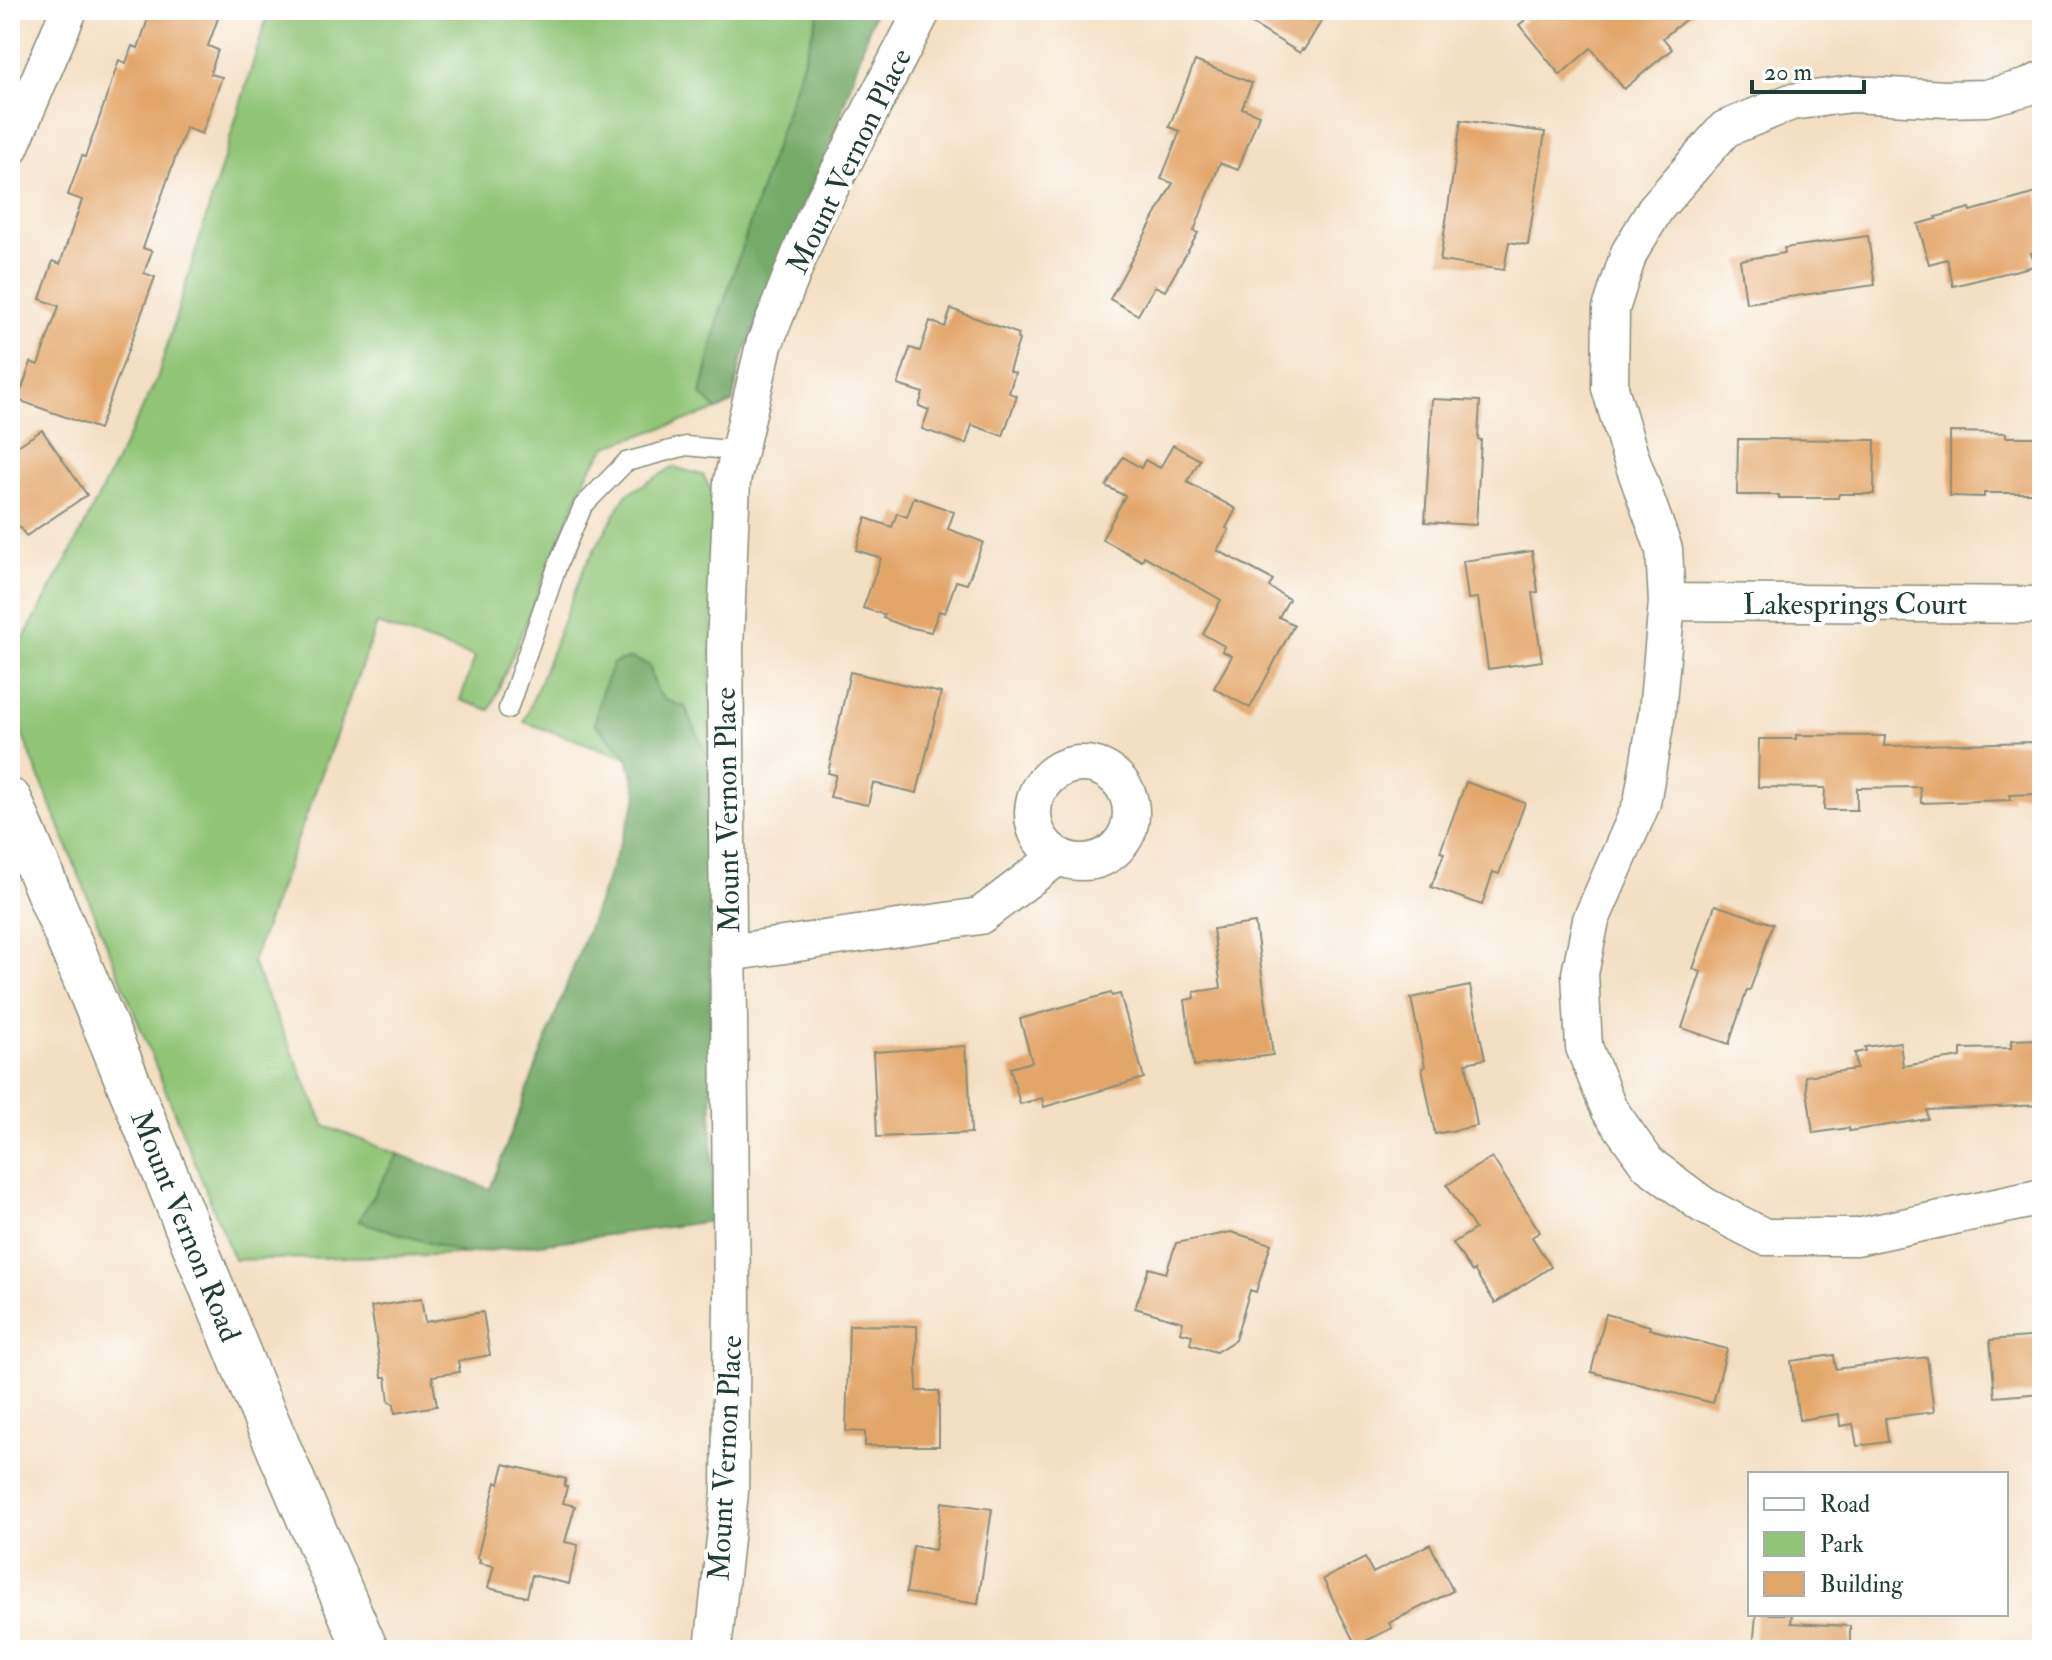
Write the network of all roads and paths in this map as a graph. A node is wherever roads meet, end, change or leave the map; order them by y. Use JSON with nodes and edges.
{"nodes":[{"id":1,"x":69,"y":10,"type":"edge"},
{"id":2,"x":923,"y":10,"type":"edge"},
{"id":3,"x":2042,"y":80,"type":"edge"},
{"id":4,"x":10,"y":148,"type":"edge"},
{"id":5,"x":739,"y":451,"type":"junction"},
{"id":6,"x":1667,"y":602,"type":"junction"},
{"id":7,"x":2042,"y":605,"type":"edge"},
{"id":8,"x":508,"y":709,"type":"dead end"},
{"id":9,"x":10,"y":801,"type":"edge"},
{"id":10,"x":1059,"y":856,"type":"dead end"},
{"id":11,"x":729,"y":953,"type":"junction"},
{"id":12,"x":2042,"y":1197,"type":"edge"},
{"id":13,"x":366,"y":1650,"type":"edge"},
{"id":14,"x":713,"y":1650,"type":"edge"}],
"edges":[{"from":1,"to":4,"type":"street"},
{"from":2,"to":5,"type":"street","name":"Mount Vernon Place"},
{"from":3,"to":6,"type":"street"},
{"from":5,"to":8,"type":"lane"},
{"from":5,"to":11,"type":"street","name":"Mount Vernon Place"},
{"from":6,"to":7,"type":"street","name":"Lakesprings Court"},
{"from":6,"to":12,"type":"street"},
{"from":9,"to":13,"type":"main road","name":"Mount Vernon Road"},
{"from":10,"to":11,"type":"street"},
{"from":11,"to":14,"type":"street","name":"Mount Vernon Place"}]}
